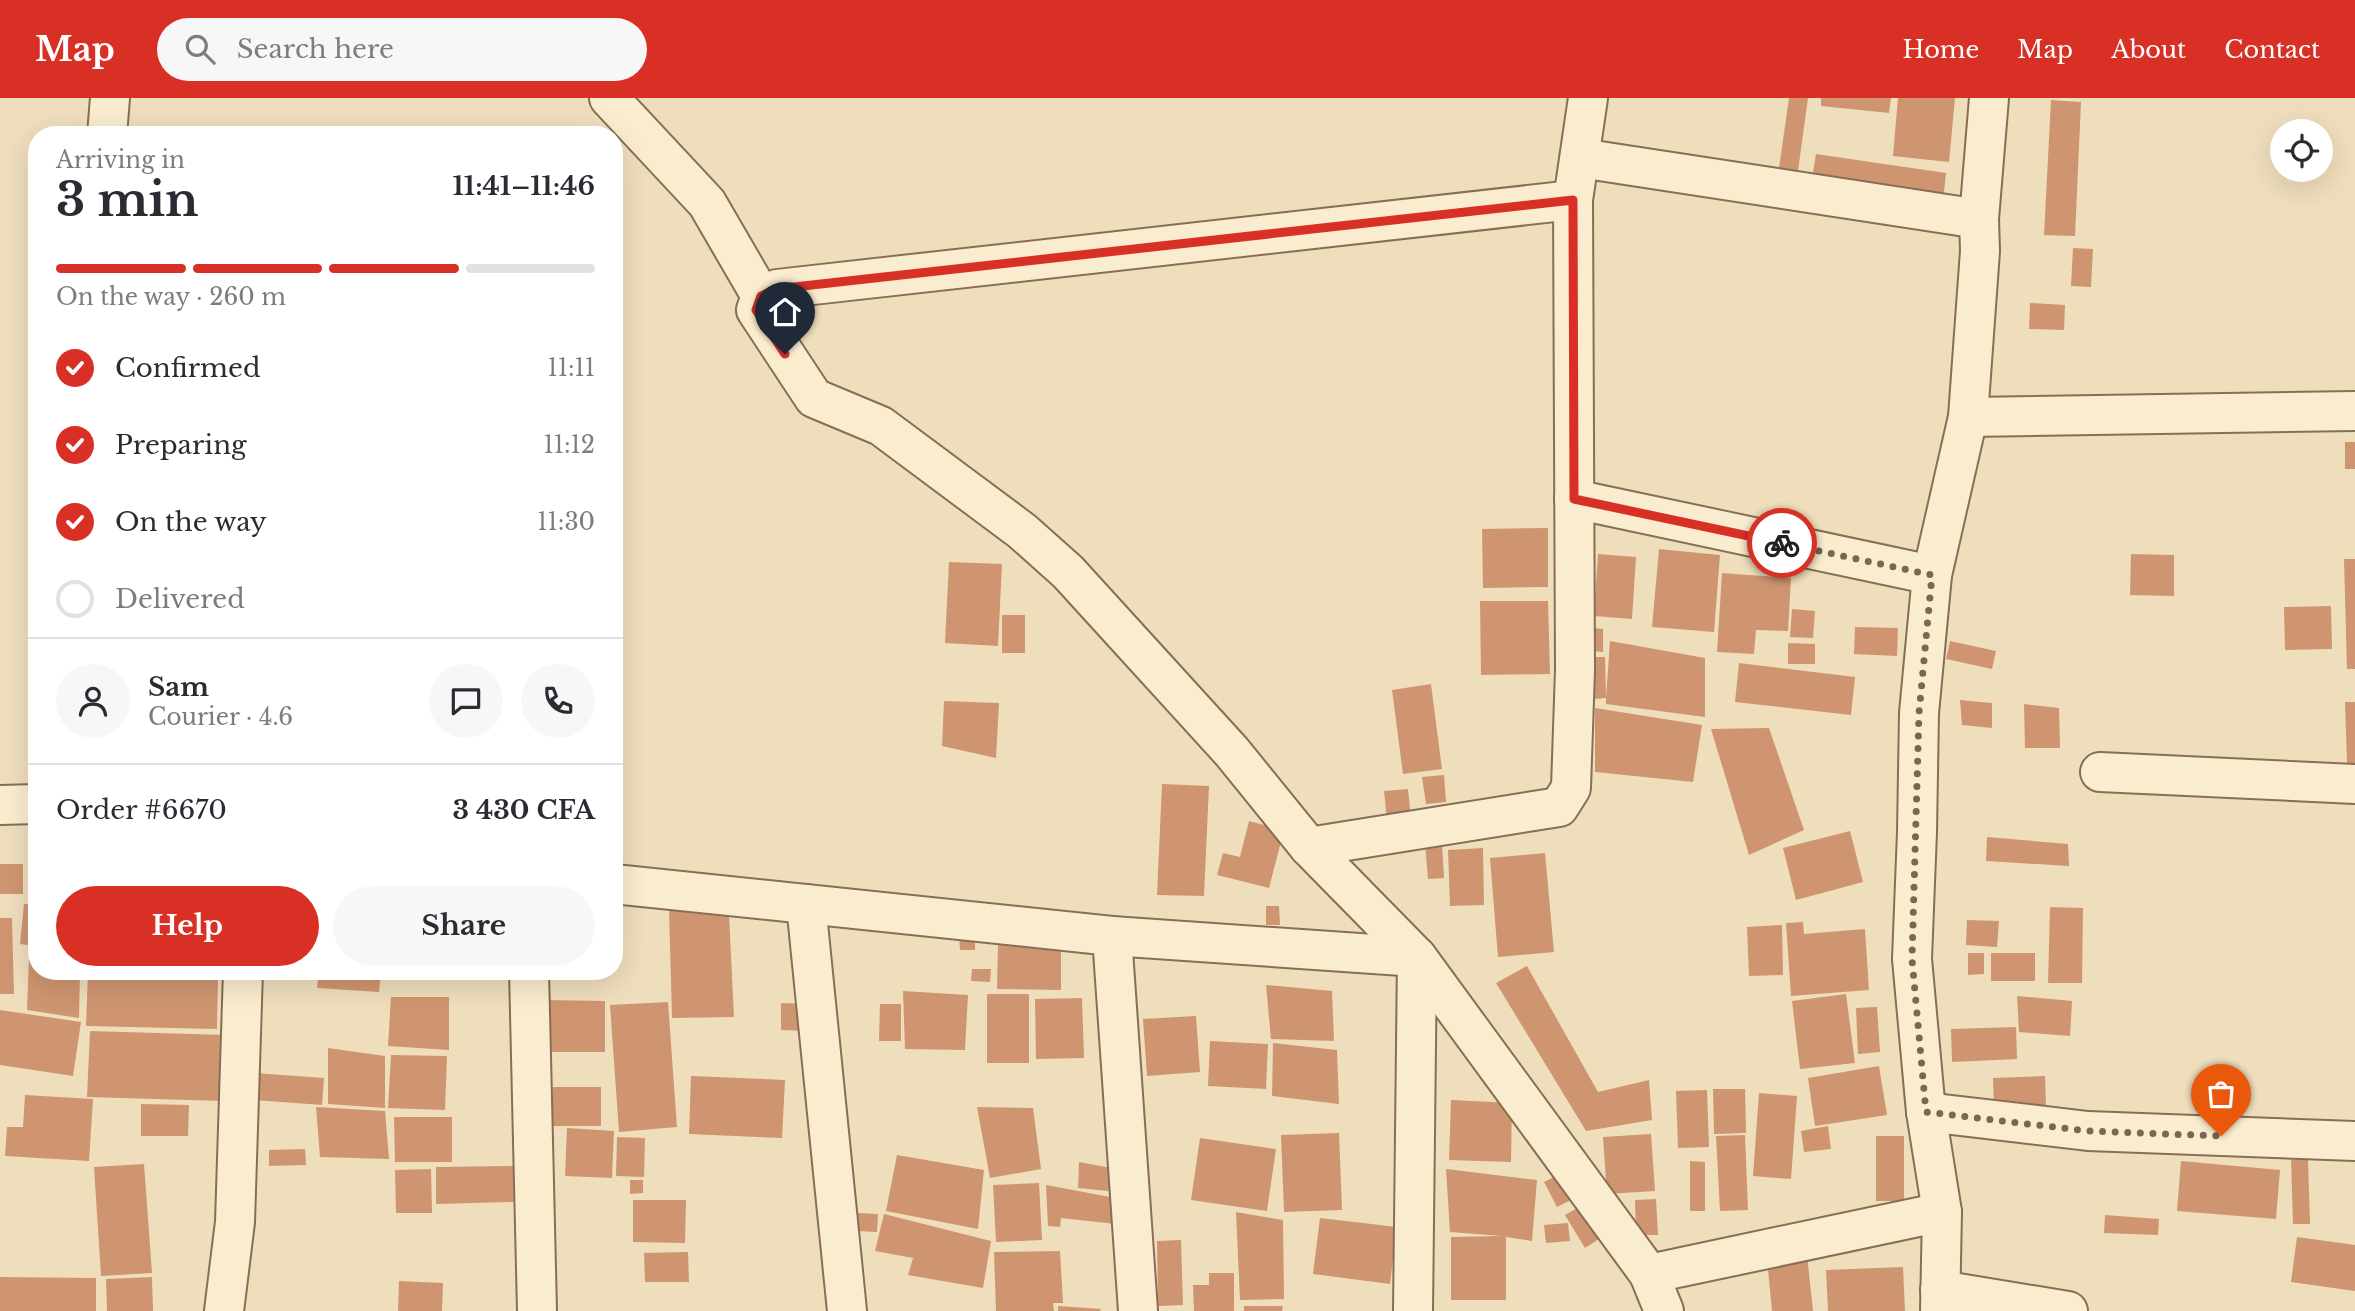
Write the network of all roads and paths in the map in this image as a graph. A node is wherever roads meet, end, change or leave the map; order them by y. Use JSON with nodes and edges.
{"nodes":[{"id":1,"x":110,"y":98,"type":"edge"},
{"id":2,"x":1588,"y":98,"type":"edge"},
{"id":3,"x":1989,"y":98,"type":"edge"},
{"id":4,"x":617,"y":103,"type":"edge"},
{"id":5,"x":108,"y":126,"type":"edge"},
{"id":6,"x":1580,"y":158,"type":"junction"},
{"id":7,"x":1573,"y":200,"type":"junction"},
{"id":8,"x":1979,"y":219,"type":"junction"},
{"id":9,"x":761,"y":296,"type":"junction"},
{"id":10,"x":2355,"y":411,"type":"edge"},
{"id":11,"x":1968,"y":417,"type":"junction"},
{"id":12,"x":1574,"y":499,"type":"junction"},
{"id":13,"x":1932,"y":575,"type":"junction"},
{"id":14,"x":2100,"y":772,"type":"dead end"},
{"id":15,"x":2355,"y":784,"type":"edge"},
{"id":16,"x":28,"y":804,"type":"edge"},
{"id":17,"x":0,"y":805,"type":"edge"},
{"id":18,"x":1309,"y":846,"type":"junction"},
{"id":19,"x":623,"y":885,"type":"edge"},
{"id":20,"x":806,"y":904,"type":"junction"},
{"id":21,"x":1112,"y":936,"type":"junction"},
{"id":22,"x":1417,"y":957,"type":"junction"},
{"id":23,"x":243,"y":980,"type":"edge"},
{"id":24,"x":529,"y":980,"type":"edge"},
{"id":25,"x":1926,"y":1112,"type":"junction"},
{"id":26,"x":2355,"y":1141,"type":"edge"},
{"id":27,"x":1942,"y":1212,"type":"junction"},
{"id":28,"x":1649,"y":1274,"type":"junction"},
{"id":29,"x":1940,"y":1301,"type":"edge"},
{"id":30,"x":224,"y":1311,"type":"edge"},
{"id":31,"x":537,"y":1311,"type":"edge"},
{"id":32,"x":847,"y":1311,"type":"edge"},
{"id":33,"x":1138,"y":1311,"type":"edge"},
{"id":34,"x":1413,"y":1311,"type":"edge"},
{"id":35,"x":1664,"y":1311,"type":"edge"},
{"id":36,"x":2068,"y":1311,"type":"edge"}],
"edges":[{"from":1,"to":5,"type":"street"},
{"from":2,"to":6,"type":"street"},
{"from":3,"to":8,"type":"street"},
{"from":4,"to":9,"type":"street"},
{"from":6,"to":7,"type":"street"},
{"from":6,"to":8,"type":"street"},
{"from":7,"to":9,"type":"street"},
{"from":7,"to":12,"type":"street"},
{"from":8,"to":11,"type":"street"},
{"from":9,"to":18,"type":"street"},
{"from":10,"to":11,"type":"street"},
{"from":11,"to":13,"type":"street"},
{"from":12,"to":13,"type":"street"},
{"from":12,"to":18,"type":"street"},
{"from":13,"to":25,"type":"street"},
{"from":14,"to":15,"type":"street"},
{"from":16,"to":17,"type":"street"},
{"from":18,"to":22,"type":"street"},
{"from":19,"to":20,"type":"street"},
{"from":20,"to":21,"type":"street"},
{"from":20,"to":32,"type":"street"},
{"from":21,"to":22,"type":"street"},
{"from":21,"to":33,"type":"street"},
{"from":22,"to":28,"type":"street"},
{"from":22,"to":34,"type":"street"},
{"from":23,"to":30,"type":"street"},
{"from":24,"to":31,"type":"street"},
{"from":25,"to":26,"type":"street"},
{"from":25,"to":27,"type":"street"},
{"from":27,"to":28,"type":"street"},
{"from":27,"to":29,"type":"street"},
{"from":28,"to":35,"type":"street"},
{"from":29,"to":36,"type":"street"}]}
